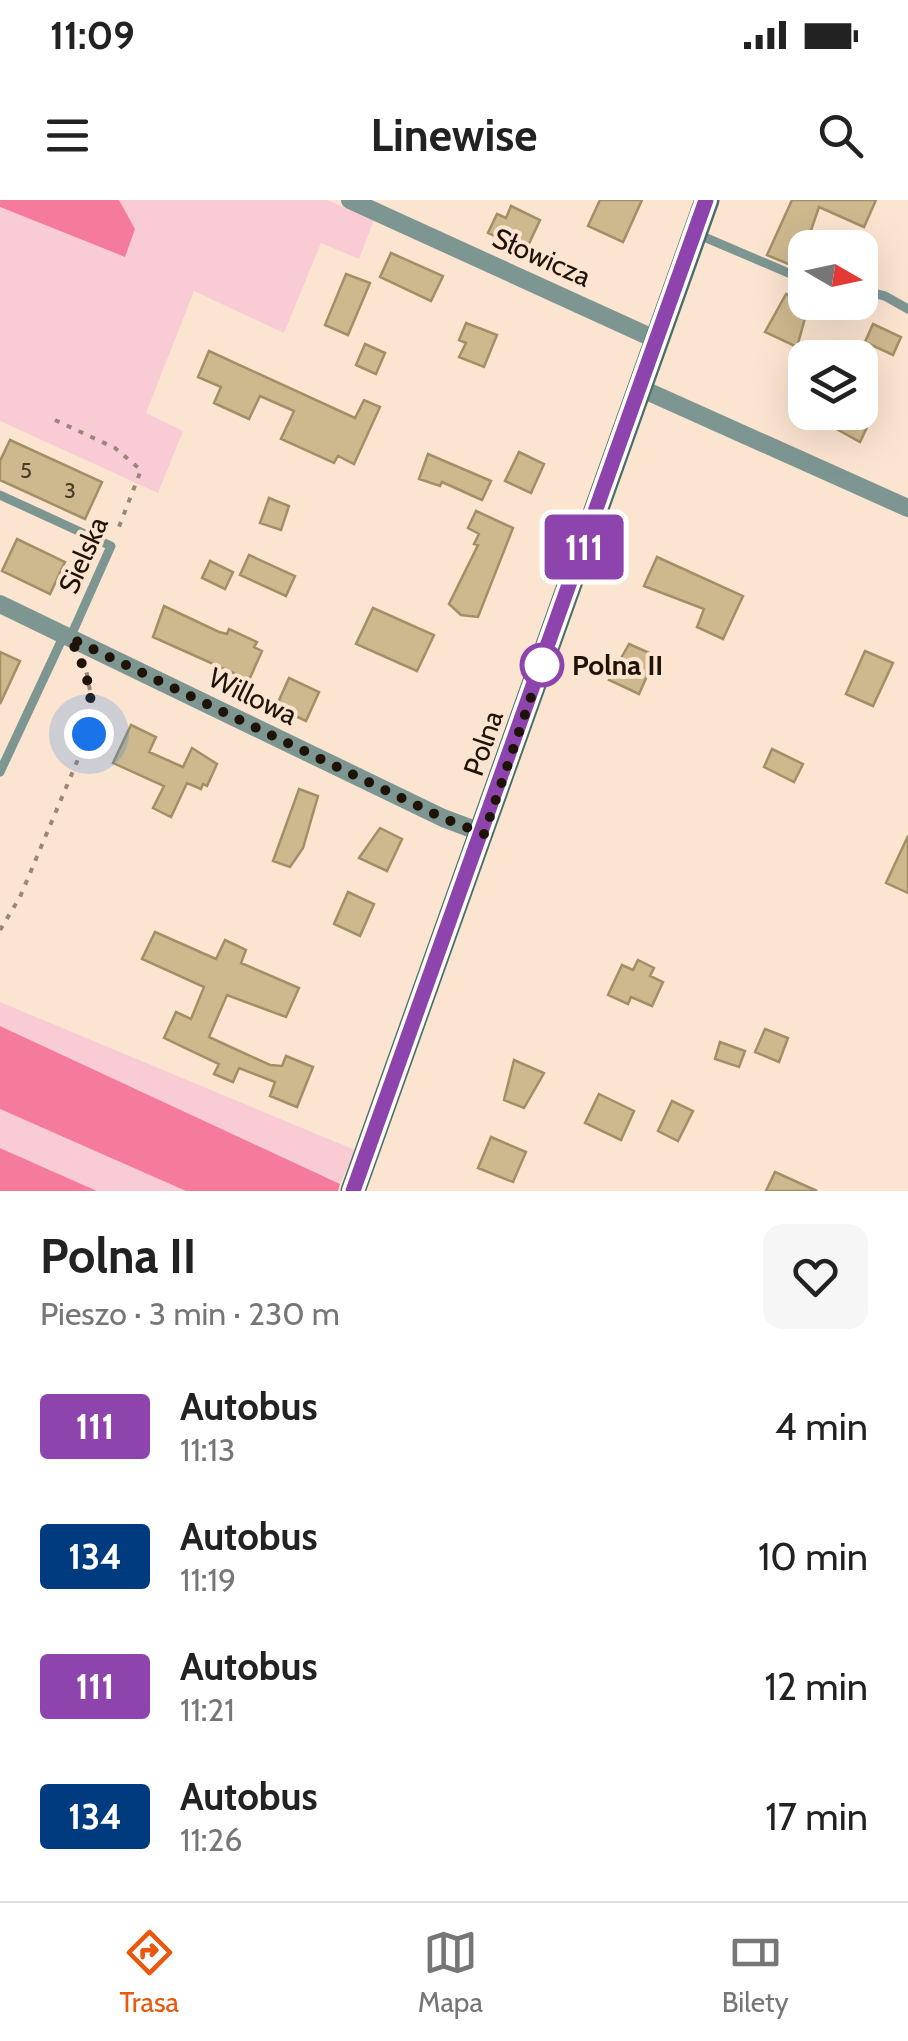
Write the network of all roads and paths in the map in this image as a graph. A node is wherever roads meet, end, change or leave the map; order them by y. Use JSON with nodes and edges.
{"nodes":[{"id":1,"x":350,"y":200,"type":"edge"},
{"id":2,"x":706,"y":200,"type":"edge"},
{"id":3,"x":695,"y":233,"type":"junction"},
{"id":4,"x":788,"y":273,"type":"edge"},
{"id":5,"x":878,"y":294,"type":"edge"},
{"id":6,"x":908,"y":310,"type":"edge"},
{"id":7,"x":657,"y":340,"type":"junction"},
{"id":8,"x":640,"y":388,"type":"junction"},
{"id":9,"x":55,"y":420,"type":"dead end"},
{"id":10,"x":0,"y":495,"type":"edge"},
{"id":11,"x":908,"y":508,"type":"edge"},
{"id":12,"x":111,"y":546,"type":"junction"},
{"id":13,"x":0,"y":604,"type":"edge"},
{"id":14,"x":67,"y":636,"type":"junction"},
{"id":15,"x":0,"y":772,"type":"edge"},
{"id":16,"x":484,"y":834,"type":"junction"},
{"id":17,"x":0,"y":930,"type":"edge"},
{"id":18,"x":353,"y":1191,"type":"edge"}],
"edges":[{"from":1,"to":7,"type":"street","name":"Słowicza"},
{"from":2,"to":3,"type":"street","name":"Polna"},
{"from":3,"to":4,"type":"lane"},
{"from":3,"to":7,"type":"street","name":"Polna"},
{"from":5,"to":6,"type":"lane"},
{"from":7,"to":8,"type":"street","name":"Polna"},
{"from":8,"to":11,"type":"street"},
{"from":8,"to":16,"type":"street","name":"Polna"},
{"from":9,"to":12,"type":"path","name":"Sielska"},
{"from":10,"to":12,"type":"lane"},
{"from":12,"to":14,"type":"lane","name":"Sielska"},
{"from":13,"to":14,"type":"street","name":"Willowa"},
{"from":14,"to":15,"type":"lane","name":"Sielska"},
{"from":14,"to":16,"type":"street","name":"Willowa"},
{"from":14,"to":17,"type":"path"},
{"from":16,"to":18,"type":"street","name":"Polna"}]}
